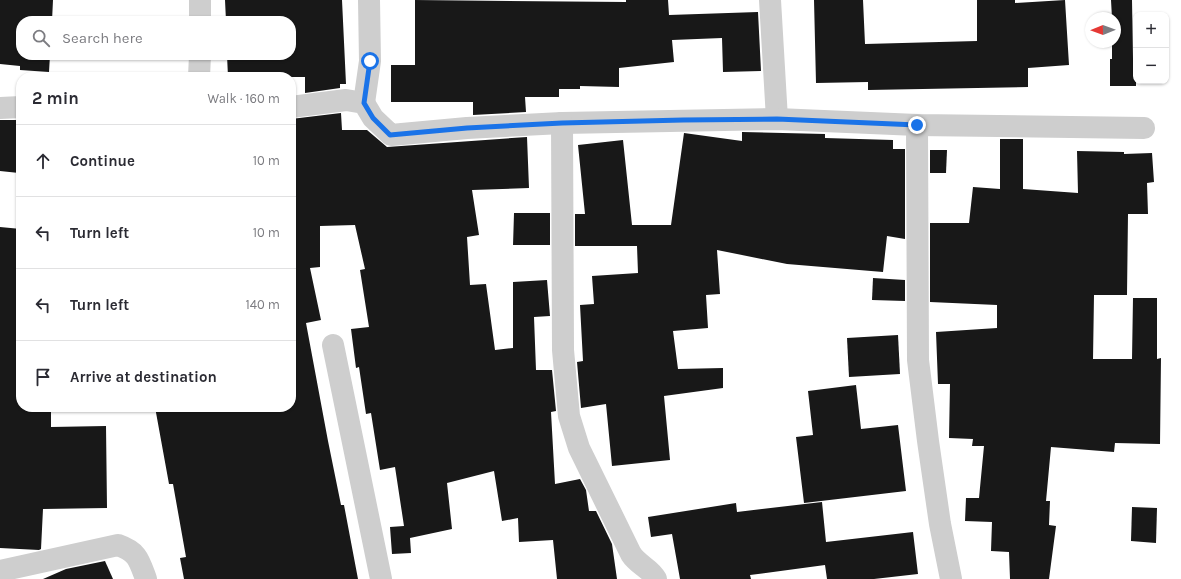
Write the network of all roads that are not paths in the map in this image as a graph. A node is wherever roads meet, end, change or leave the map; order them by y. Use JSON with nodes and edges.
{"nodes":[{"id":1,"x":200,"y":0,"type":"edge"},
{"id":2,"x":369,"y":0,"type":"edge"},
{"id":3,"x":770,"y":0,"type":"edge"},
{"id":4,"x":200,"y":16,"type":"edge"},
{"id":5,"x":200,"y":60,"type":"edge"},
{"id":6,"x":200,"y":72,"type":"edge"},
{"id":7,"x":364,"y":103,"type":"junction"},
{"id":8,"x":296,"y":106,"type":"edge"},
{"id":9,"x":16,"y":107,"type":"edge"},
{"id":10,"x":0,"y":108,"type":"edge"},
{"id":11,"x":777,"y":119,"type":"junction"},
{"id":12,"x":562,"y":123,"type":"junction"},
{"id":13,"x":917,"y":125,"type":"junction"},
{"id":14,"x":1144,"y":128,"type":"dead end"},
{"id":15,"x":333,"y":345,"type":"dead end"},
{"id":16,"x":0,"y":571,"type":"edge"},
{"id":17,"x":146,"y":579,"type":"edge"},
{"id":18,"x":380,"y":579,"type":"edge"},
{"id":19,"x":656,"y":579,"type":"edge"},
{"id":20,"x":951,"y":579,"type":"edge"}],
"edges":[{"from":1,"to":4,"type":"street"},
{"from":2,"to":7,"type":"street"},
{"from":3,"to":11,"type":"street"},
{"from":5,"to":6,"type":"street"},
{"from":7,"to":8,"type":"street"},
{"from":7,"to":12,"type":"street"},
{"from":9,"to":10,"type":"street"},
{"from":11,"to":12,"type":"street"},
{"from":11,"to":13,"type":"street"},
{"from":12,"to":19,"type":"street"},
{"from":13,"to":14,"type":"street"},
{"from":13,"to":20,"type":"street"},
{"from":15,"to":18,"type":"street"},
{"from":16,"to":17,"type":"street"}]}
